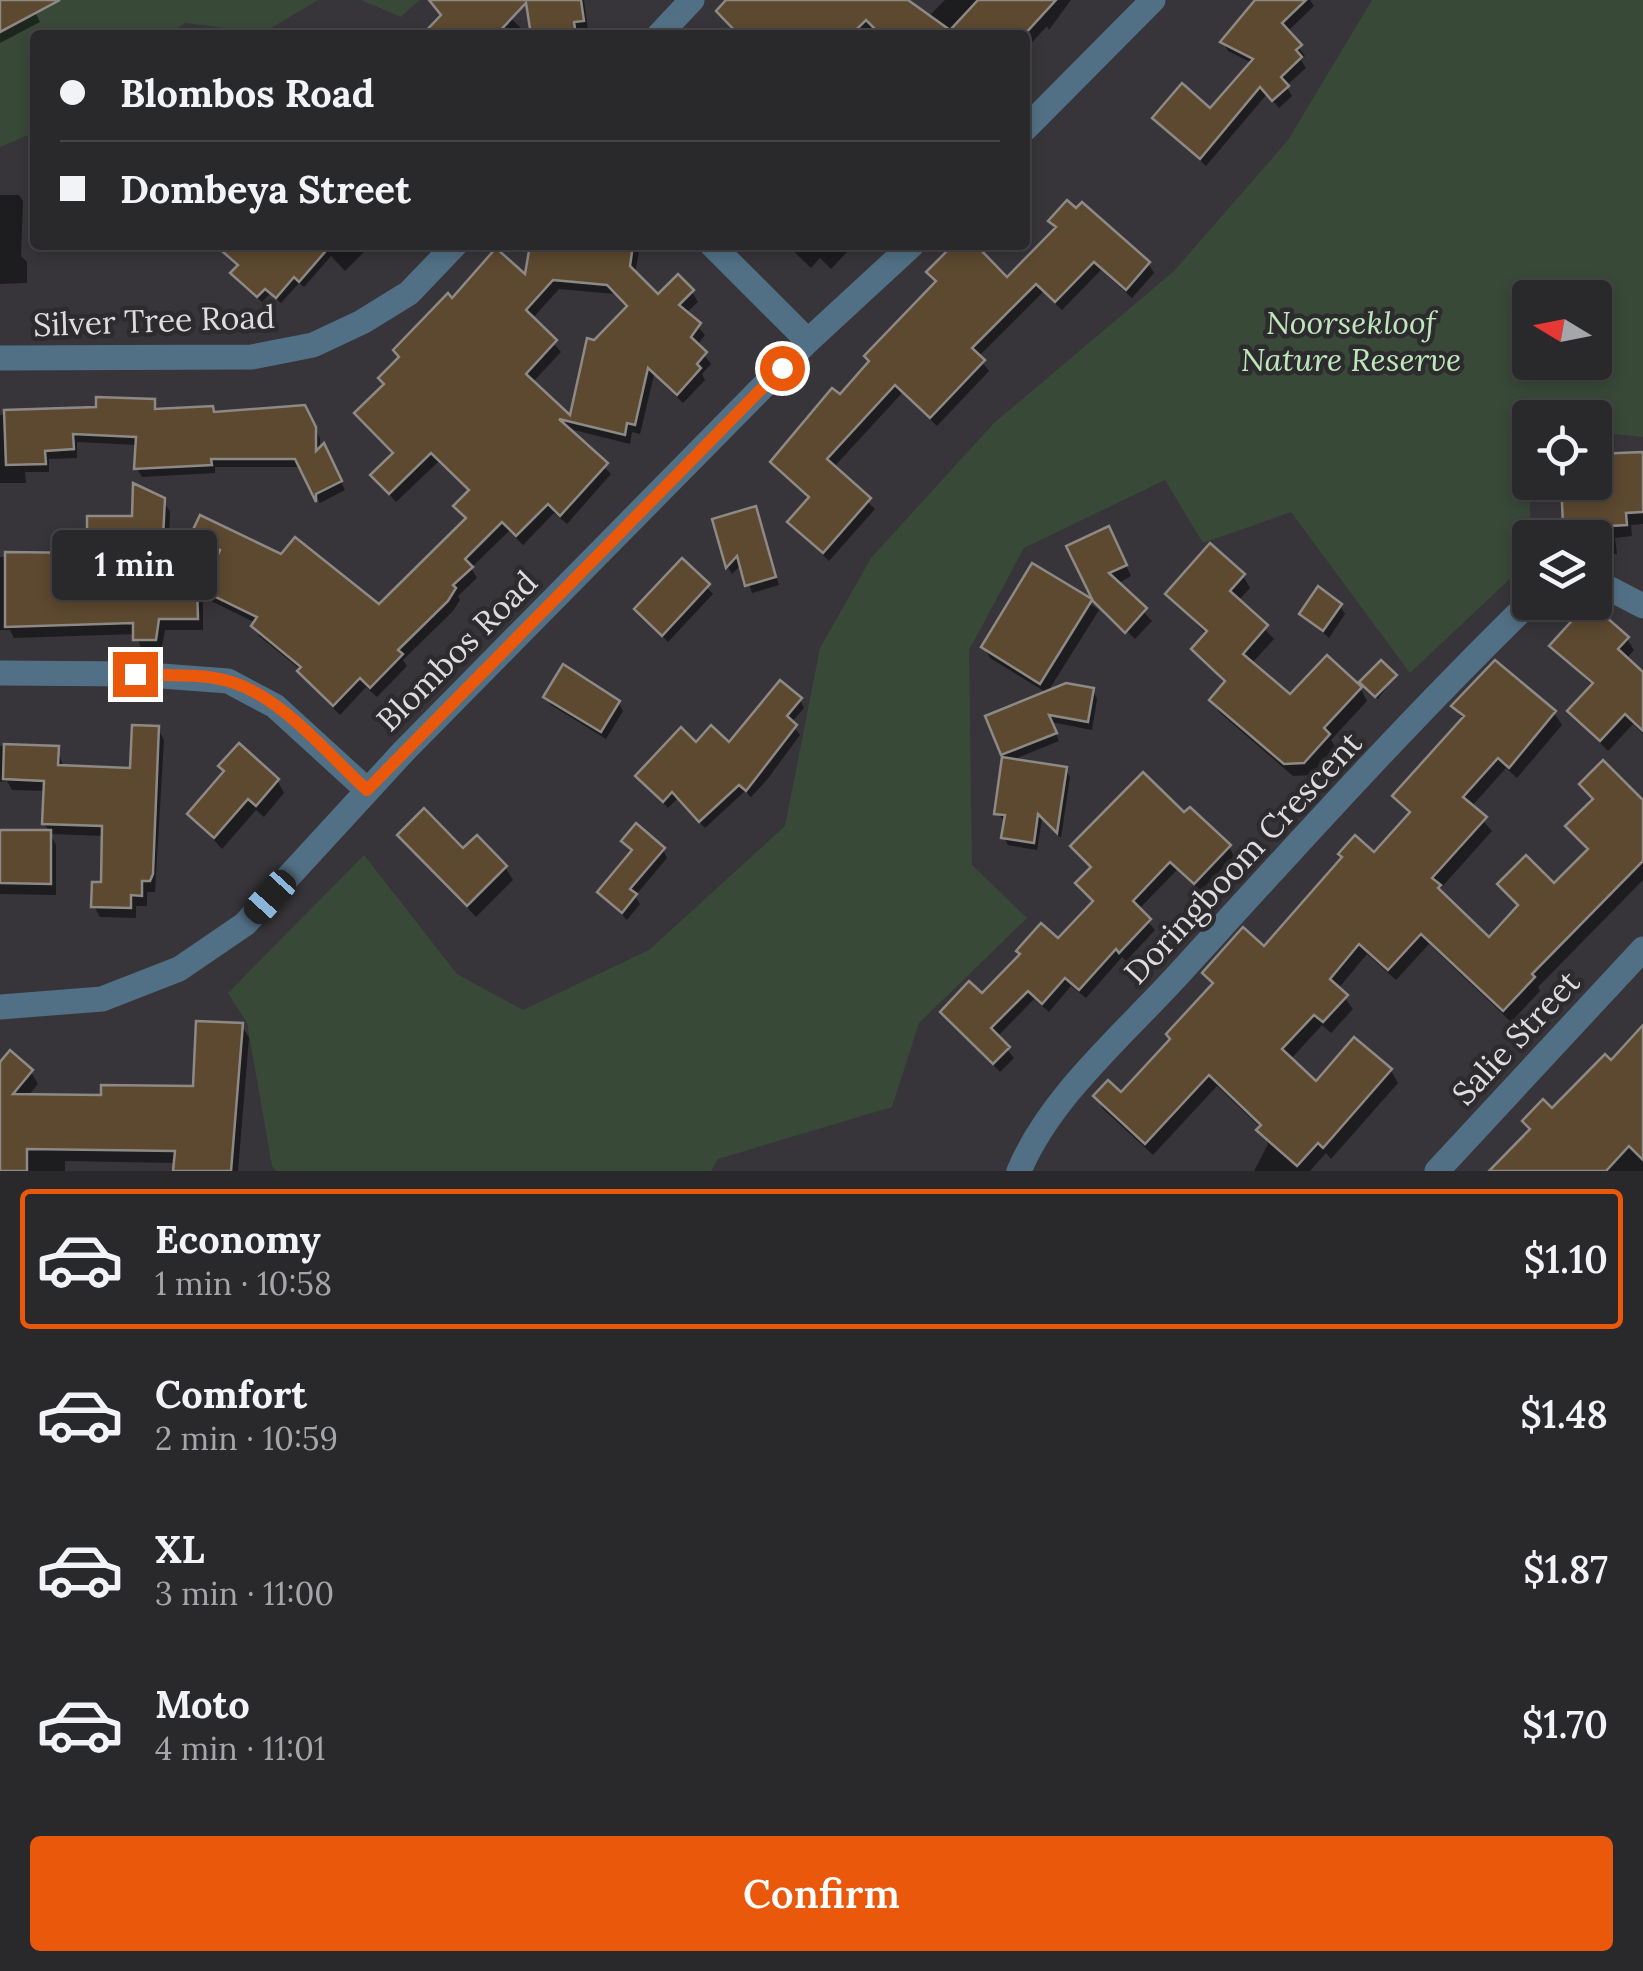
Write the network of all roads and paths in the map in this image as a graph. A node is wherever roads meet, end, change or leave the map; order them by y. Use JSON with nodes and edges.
{"nodes":[{"id":1,"x":692,"y":0,"type":"edge"},
{"id":2,"x":1153,"y":0,"type":"edge"},
{"id":3,"x":664,"y":30,"type":"edge"},
{"id":4,"x":1030,"y":124,"type":"edge"},
{"id":5,"x":451,"y":250,"type":"edge"},
{"id":6,"x":717,"y":250,"type":"edge"},
{"id":7,"x":907,"y":250,"type":"edge"},
{"id":8,"x":808,"y":341,"type":"junction"},
{"id":9,"x":0,"y":358,"type":"edge"},
{"id":10,"x":1612,"y":590,"type":"edge"},
{"id":11,"x":1643,"y":606,"type":"edge"},
{"id":12,"x":1513,"y":620,"type":"edge"},
{"id":13,"x":0,"y":673,"type":"edge"},
{"id":14,"x":367,"y":790,"type":"junction"},
{"id":15,"x":1643,"y":949,"type":"edge"},
{"id":16,"x":0,"y":1007,"type":"edge"},
{"id":17,"x":1019,"y":1171,"type":"edge"},
{"id":18,"x":1437,"y":1171,"type":"edge"}],
"edges":[{"from":1,"to":3,"type":"street"},
{"from":2,"to":4,"type":"street"},
{"from":5,"to":9,"type":"street","name":"Silver Tree Road"},
{"from":6,"to":8,"type":"street"},
{"from":7,"to":8,"type":"street","name":"Blombos Road"},
{"from":8,"to":14,"type":"street","name":"Blombos Road"},
{"from":10,"to":11,"type":"street"},
{"from":12,"to":17,"type":"street","name":"Doringboom Crescent"},
{"from":13,"to":14,"type":"street"},
{"from":14,"to":16,"type":"street","name":"Blombos Road"},
{"from":15,"to":18,"type":"street","name":"Salie Street"}]}
